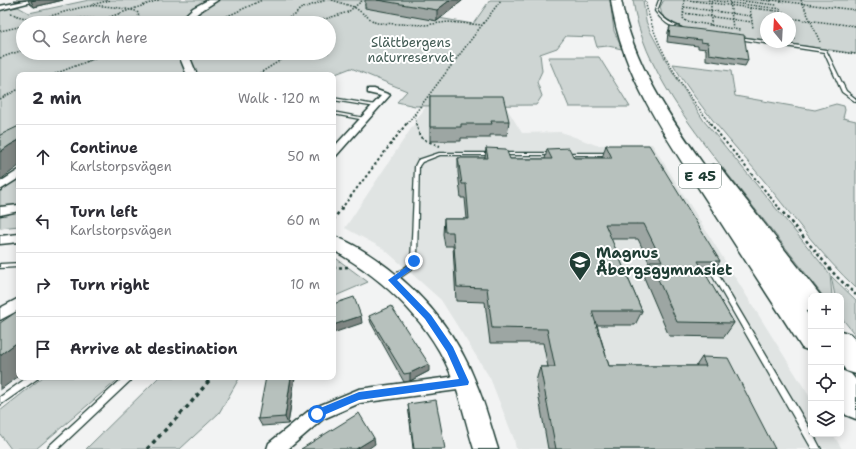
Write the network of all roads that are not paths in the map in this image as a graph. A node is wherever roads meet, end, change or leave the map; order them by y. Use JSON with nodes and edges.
{"nodes":[{"id":1,"x":36,"y":0,"type":"edge"},
{"id":2,"x":214,"y":0,"type":"edge"},
{"id":3,"x":616,"y":0,"type":"edge"},
{"id":4,"x":625,"y":0,"type":"edge"},
{"id":5,"x":660,"y":0,"type":"edge"},
{"id":6,"x":2,"y":8,"type":"edge"},
{"id":7,"x":189,"y":16,"type":"edge"},
{"id":8,"x":688,"y":30,"type":"edge"},
{"id":9,"x":737,"y":38,"type":"edge"},
{"id":10,"x":760,"y":41,"type":"edge"},
{"id":11,"x":796,"y":46,"type":"edge"},
{"id":12,"x":186,"y":60,"type":"edge"},
{"id":13,"x":191,"y":72,"type":"edge"},
{"id":14,"x":371,"y":91,"type":"dead end"},
{"id":15,"x":336,"y":99,"type":"edge"},
{"id":16,"x":856,"y":101,"type":"edge"},
{"id":17,"x":376,"y":106,"type":"junction"},
{"id":18,"x":336,"y":114,"type":"edge"},
{"id":19,"x":365,"y":119,"type":"junction"},
{"id":20,"x":336,"y":151,"type":"edge"},
{"id":21,"x":613,"y":154,"type":"edge"},
{"id":22,"x":16,"y":175,"type":"edge"},
{"id":23,"x":0,"y":187,"type":"edge"},
{"id":24,"x":16,"y":208,"type":"edge"},
{"id":25,"x":0,"y":211,"type":"edge"},
{"id":26,"x":16,"y":238,"type":"edge"},
{"id":27,"x":0,"y":240,"type":"edge"},
{"id":28,"x":336,"y":244,"type":"edge"},
{"id":29,"x":705,"y":257,"type":"edge"},
{"id":30,"x":16,"y":264,"type":"edge"},
{"id":31,"x":0,"y":266,"type":"edge"},
{"id":32,"x":392,"y":280,"type":"junction"},
{"id":33,"x":808,"y":298,"type":"edge"},
{"id":34,"x":16,"y":305,"type":"edge"},
{"id":35,"x":0,"y":315,"type":"edge"},
{"id":36,"x":808,"y":336,"type":"edge"},
{"id":37,"x":844,"y":346,"type":"edge"},
{"id":38,"x":856,"y":362,"type":"edge"},
{"id":39,"x":30,"y":380,"type":"edge"},
{"id":40,"x":126,"y":380,"type":"edge"},
{"id":41,"x":465,"y":382,"type":"junction"},
{"id":42,"x":844,"y":388,"type":"edge"},
{"id":43,"x":0,"y":401,"type":"edge"},
{"id":44,"x":856,"y":405,"type":"edge"},
{"id":45,"x":52,"y":449,"type":"edge"},
{"id":46,"x":275,"y":449,"type":"edge"},
{"id":47,"x":486,"y":449,"type":"edge"},
{"id":48,"x":817,"y":449,"type":"edge"}],
"edges":[{"from":1,"to":6,"type":"street"},
{"from":2,"to":7,"type":"street"},
{"from":3,"to":36,"type":"highway","number":"E 45"},
{"from":4,"to":33,"type":"highway","number":"E 45"},
{"from":5,"to":8,"type":"lane"},
{"from":9,"to":10,"type":"lane"},
{"from":11,"to":16,"type":"lane"},
{"from":12,"to":13,"type":"street"},
{"from":14,"to":17,"type":"street"},
{"from":15,"to":17,"type":"lane"},
{"from":17,"to":19,"type":"street"},
{"from":18,"to":19,"type":"lane"},
{"from":19,"to":20,"type":"street"},
{"from":21,"to":32,"type":"lane"},
{"from":22,"to":23,"type":"street"},
{"from":24,"to":25,"type":"street"},
{"from":26,"to":27,"type":"street"},
{"from":28,"to":32,"type":"street"},
{"from":29,"to":48,"type":"lane"},
{"from":30,"to":31,"type":"lane"},
{"from":32,"to":41,"type":"street"},
{"from":34,"to":35,"type":"street"},
{"from":37,"to":38,"type":"highway"},
{"from":39,"to":43,"type":"lane"},
{"from":40,"to":45,"type":"lane"},
{"from":41,"to":46,"type":"street"},
{"from":41,"to":47,"type":"street"},
{"from":42,"to":44,"type":"highway"}]}
